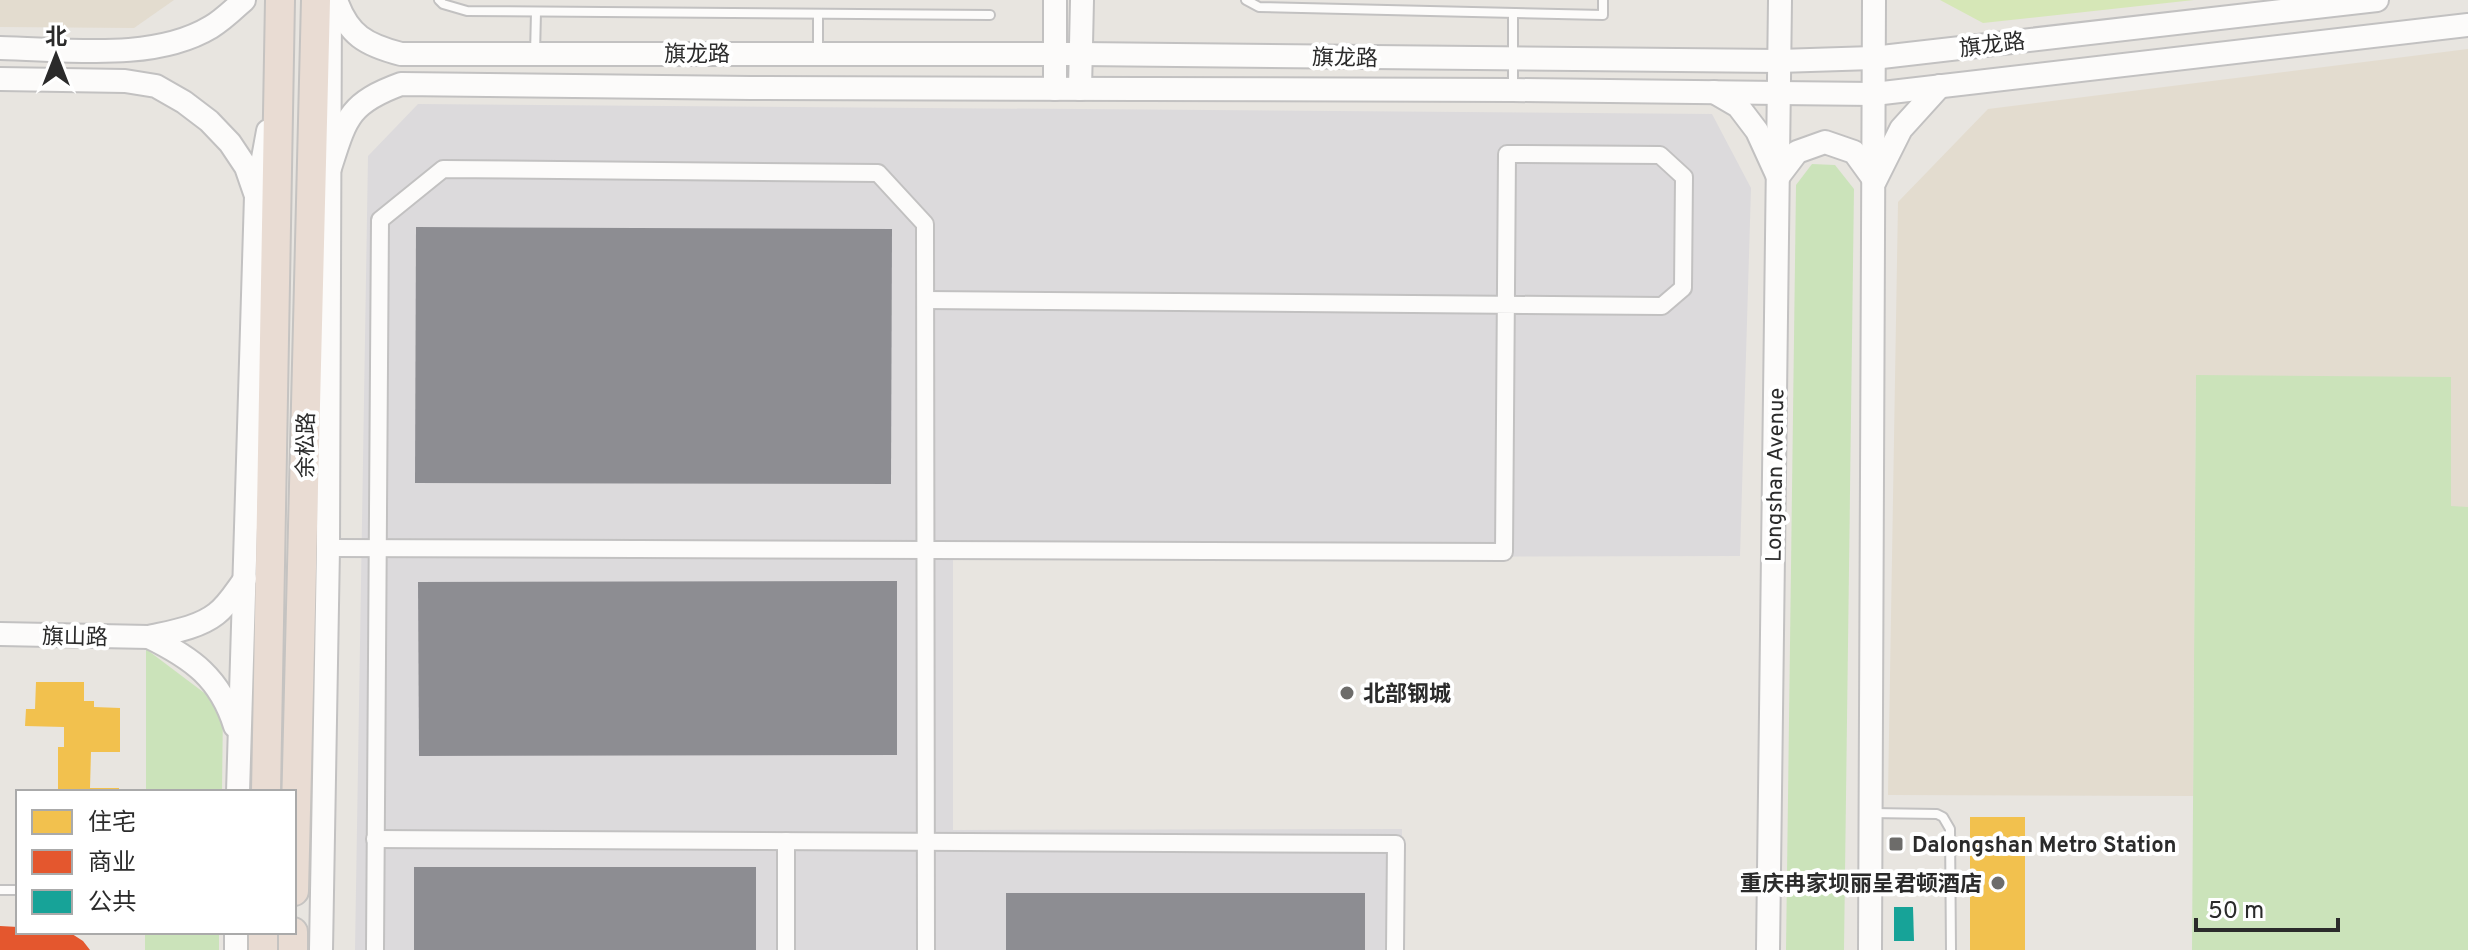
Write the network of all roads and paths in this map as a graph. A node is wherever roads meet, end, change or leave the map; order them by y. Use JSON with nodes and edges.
{"nodes":[{"id":1,"x":244,"y":0,"type":"edge"},
{"id":2,"x":280,"y":0,"type":"edge"},
{"id":3,"x":316,"y":0,"type":"edge"},
{"id":4,"x":333,"y":0,"type":"edge"},
{"id":5,"x":439,"y":0,"type":"edge"},
{"id":6,"x":1055,"y":0,"type":"edge"},
{"id":7,"x":1082,"y":0,"type":"edge"},
{"id":8,"x":1246,"y":0,"type":"edge"},
{"id":9,"x":1603,"y":0,"type":"edge"},
{"id":10,"x":1780,"y":0,"type":"edge"},
{"id":11,"x":1874,"y":0,"type":"edge"},
{"id":12,"x":2377,"y":0,"type":"edge"},
{"id":13,"x":536,"y":12,"type":"junction"},
{"id":14,"x":818,"y":14,"type":"junction"},
{"id":15,"x":990,"y":15,"type":"dead end"},
{"id":16,"x":1513,"y":15,"type":"junction"},
{"id":17,"x":2468,"y":25,"type":"edge"},
{"id":18,"x":0,"y":48,"type":"edge"},
{"id":19,"x":818,"y":53,"type":"junction"},
{"id":20,"x":535,"y":54,"type":"junction"},
{"id":21,"x":1055,"y":54,"type":"junction"},
{"id":22,"x":1081,"y":54,"type":"junction"},
{"id":23,"x":1873,"y":58,"type":"junction"},
{"id":24,"x":1513,"y":59,"type":"junction"},
{"id":25,"x":1779,"y":61,"type":"junction"},
{"id":26,"x":278,"y":78,"type":"junction"},
{"id":27,"x":0,"y":79,"type":"edge"},
{"id":28,"x":1940,"y":86,"type":"junction"},
{"id":29,"x":1055,"y":89,"type":"junction"},
{"id":30,"x":1080,"y":89,"type":"junction"},
{"id":31,"x":1513,"y":90,"type":"junction"},
{"id":32,"x":1713,"y":92,"type":"junction"},
{"id":33,"x":1779,"y":92,"type":"junction"},
{"id":34,"x":1874,"y":94,"type":"junction"},
{"id":35,"x":330,"y":168,"type":"junction"},
{"id":36,"x":1778,"y":177,"type":"junction"},
{"id":37,"x":1875,"y":181,"type":"junction"},
{"id":38,"x":256,"y":196,"type":"junction"},
{"id":39,"x":926,"y":300,"type":"junction"},
{"id":40,"x":1506,"y":304,"type":"junction"},
{"id":41,"x":328,"y":548,"type":"junction"},
{"id":42,"x":378,"y":548,"type":"junction"},
{"id":43,"x":924,"y":551,"type":"junction"},
{"id":44,"x":245,"y":578,"type":"junction"},
{"id":45,"x":0,"y":634,"type":"edge"},
{"id":46,"x":149,"y":637,"type":"junction"},
{"id":47,"x":239,"y":739,"type":"junction"},
{"id":48,"x":238,"y":790,"type":"edge"},
{"id":49,"x":266,"y":790,"type":"edge"},
{"id":50,"x":296,"y":810,"type":"edge"},
{"id":51,"x":1871,"y":813,"type":"junction"},
{"id":52,"x":375,"y":839,"type":"junction"},
{"id":53,"x":786,"y":841,"type":"junction"},
{"id":54,"x":926,"y":842,"type":"junction"},
{"id":55,"x":321,"y":950,"type":"edge"},
{"id":56,"x":375,"y":950,"type":"edge"},
{"id":57,"x":786,"y":950,"type":"edge"},
{"id":58,"x":926,"y":950,"type":"edge"},
{"id":59,"x":1395,"y":950,"type":"edge"},
{"id":60,"x":1768,"y":950,"type":"edge"},
{"id":61,"x":1870,"y":950,"type":"edge"},
{"id":62,"x":1951,"y":950,"type":"edge"}],
"edges":[{"from":1,"to":18,"type":"main road"},
{"from":2,"to":26,"type":"highway","name":"余松路"},
{"from":3,"to":50,"type":"highway","name":"余松路"},
{"from":4,"to":20,"type":"main road","name":"旗龙路"},
{"from":4,"to":35,"type":"main road"},
{"from":5,"to":13,"type":"lane"},
{"from":6,"to":21,"type":"main road"},
{"from":7,"to":22,"type":"main road"},
{"from":8,"to":16,"type":"lane"},
{"from":9,"to":16,"type":"lane"},
{"from":10,"to":25,"type":"main road","name":"Longshan Avenue"},
{"from":11,"to":23,"type":"main road"},
{"from":12,"to":23,"type":"main road","name":"旗龙路"},
{"from":13,"to":14,"type":"lane"},
{"from":13,"to":20,"type":"lane"},
{"from":14,"to":15,"type":"lane"},
{"from":14,"to":19,"type":"lane"},
{"from":16,"to":24,"type":"lane"},
{"from":17,"to":28,"type":"main road"},
{"from":19,"to":20,"type":"main road","name":"旗龙路"},
{"from":19,"to":21,"type":"main road","name":"旗龙路"},
{"from":21,"to":22,"type":"main road","name":"旗龙路"},
{"from":21,"to":29,"type":"main road"},
{"from":22,"to":24,"type":"main road","name":"旗龙路"},
{"from":22,"to":30,"type":"main road"},
{"from":23,"to":25,"type":"main road","name":"旗龙路"},
{"from":23,"to":34,"type":"main road"},
{"from":24,"to":25,"type":"main road","name":"旗龙路"},
{"from":24,"to":31,"type":"lane"},
{"from":25,"to":33,"type":"main road","name":"Longshan Avenue"},
{"from":26,"to":38,"type":"main road"},
{"from":26,"to":49,"type":"highway","name":"余松路"},
{"from":27,"to":38,"type":"main road"},
{"from":28,"to":34,"type":"main road"},
{"from":28,"to":37,"type":"main road"},
{"from":29,"to":30,"type":"main road"},
{"from":29,"to":35,"type":"main road"},
{"from":30,"to":31,"type":"main road"},
{"from":31,"to":32,"type":"main road"},
{"from":32,"to":33,"type":"main road"},
{"from":32,"to":36,"type":"main road"},
{"from":33,"to":34,"type":"main road"},
{"from":33,"to":36,"type":"main road","name":"Longshan Avenue"},
{"from":34,"to":37,"type":"main road"},
{"from":35,"to":41,"type":"main road"},
{"from":36,"to":37,"type":"main road"},
{"from":36,"to":60,"type":"main road","name":"Longshan Avenue"},
{"from":37,"to":51,"type":"main road"},
{"from":38,"to":44,"type":"main road"},
{"from":39,"to":40,"type":"street"},
{"from":39,"to":42,"type":"street"},
{"from":39,"to":43,"type":"street"},
{"from":40,"to":40,"type":"street"},
{"from":40,"to":43,"type":"street"},
{"from":41,"to":42,"type":"street"},
{"from":41,"to":55,"type":"main road"},
{"from":42,"to":43,"type":"street"},
{"from":42,"to":52,"type":"street"},
{"from":43,"to":54,"type":"street"},
{"from":44,"to":46,"type":"main road"},
{"from":44,"to":47,"type":"main road"},
{"from":45,"to":46,"type":"main road","name":"旗山路"},
{"from":46,"to":47,"type":"main road"},
{"from":47,"to":48,"type":"main road"},
{"from":51,"to":61,"type":"main road"},
{"from":51,"to":62,"type":"lane"},
{"from":52,"to":53,"type":"street"},
{"from":52,"to":56,"type":"street"},
{"from":53,"to":54,"type":"street"},
{"from":53,"to":57,"type":"street"},
{"from":54,"to":58,"type":"street"},
{"from":54,"to":59,"type":"street"}]}
